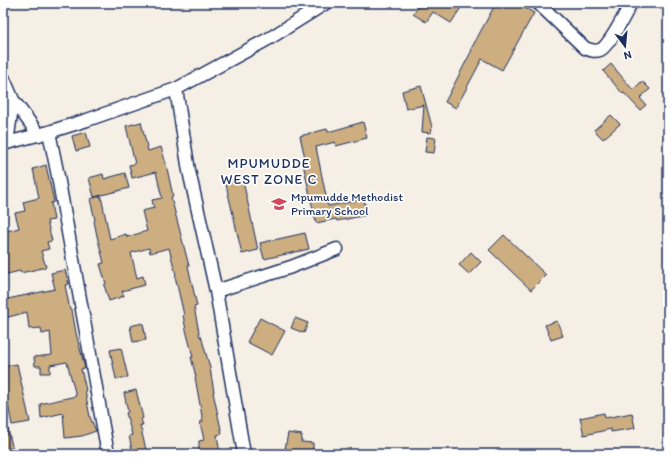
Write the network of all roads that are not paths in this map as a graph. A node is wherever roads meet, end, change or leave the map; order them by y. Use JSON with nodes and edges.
{"nodes":[{"id":1,"x":326,"y":3,"type":"edge"},
{"id":2,"x":538,"y":3,"type":"edge"},
{"id":3,"x":632,"y":3,"type":"edge"},
{"id":4,"x":3,"y":77,"type":"edge"},
{"id":5,"x":176,"y":89,"type":"junction"},
{"id":6,"x":13,"y":100,"type":"junction"},
{"id":7,"x":44,"y":134,"type":"junction"},
{"id":8,"x":5,"y":143,"type":"edge"},
{"id":9,"x":338,"y":249,"type":"dead end"},
{"id":10,"x":216,"y":292,"type":"junction"},
{"id":11,"x":108,"y":454,"type":"edge"},
{"id":12,"x":244,"y":454,"type":"edge"}],
"edges":[{"from":1,"to":5,"type":"street"},
{"from":2,"to":3,"type":"street"},
{"from":4,"to":6,"type":"street"},
{"from":5,"to":7,"type":"street"},
{"from":5,"to":10,"type":"street"},
{"from":6,"to":7,"type":"street"},
{"from":6,"to":8,"type":"street"},
{"from":7,"to":8,"type":"street"},
{"from":7,"to":11,"type":"street"},
{"from":9,"to":10,"type":"street"},
{"from":10,"to":12,"type":"street"}]}
